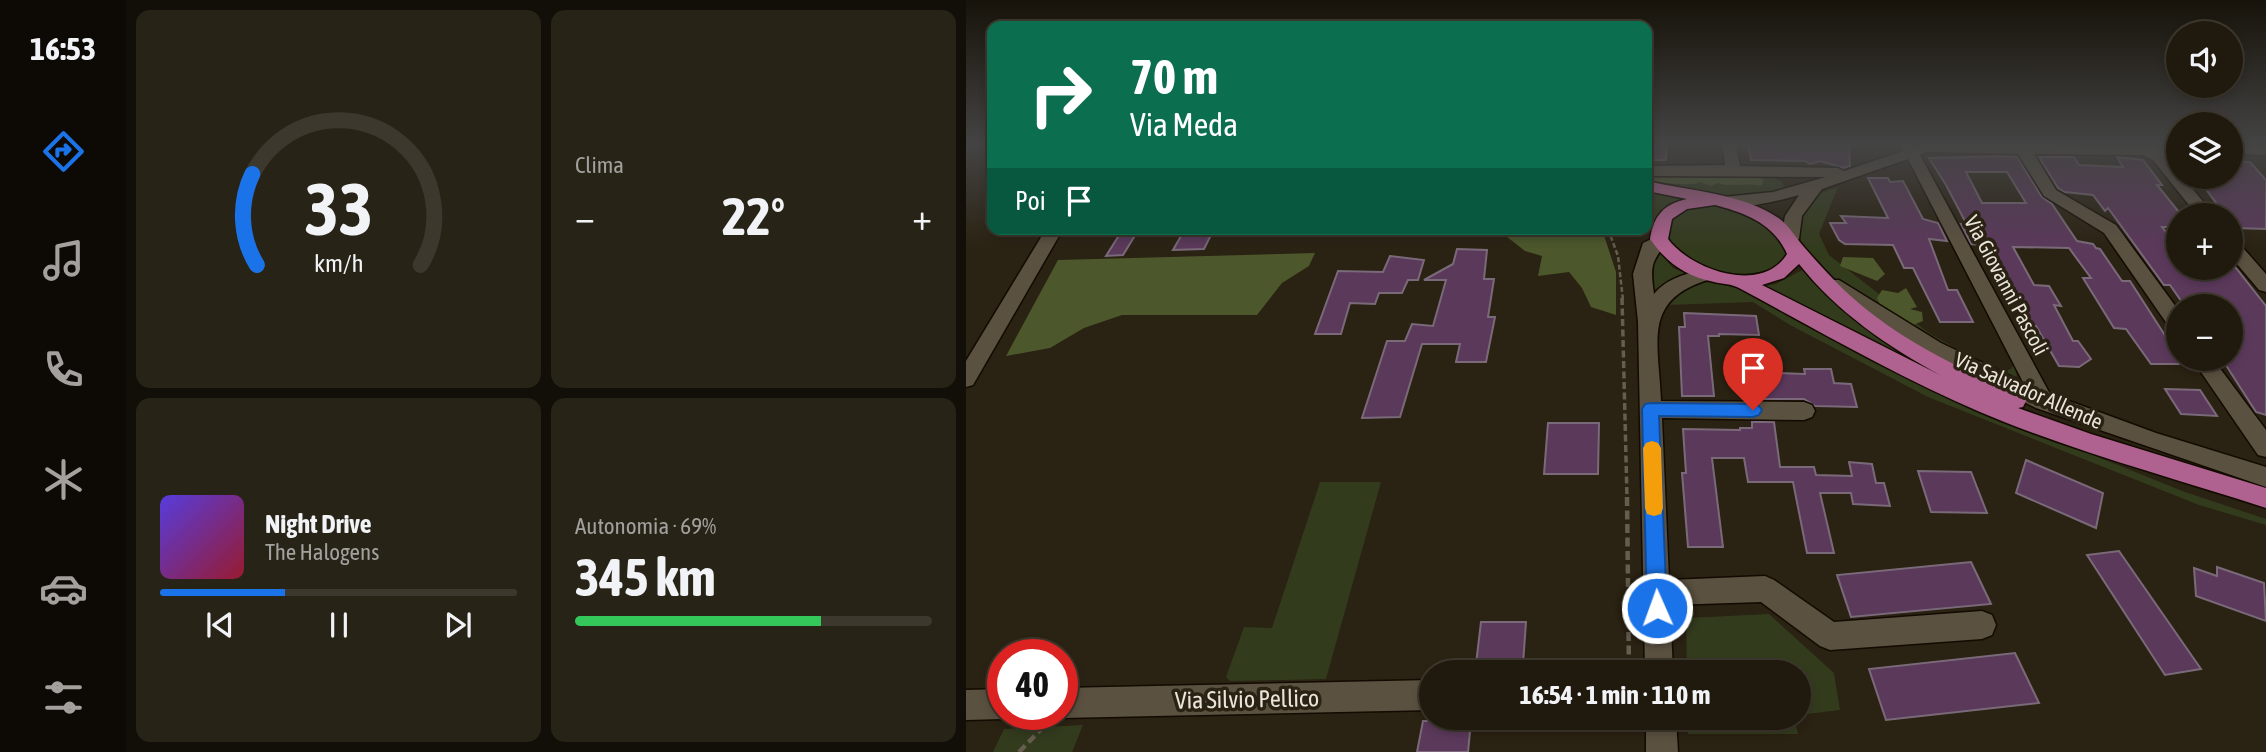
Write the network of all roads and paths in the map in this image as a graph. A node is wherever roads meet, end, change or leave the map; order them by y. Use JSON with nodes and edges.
{"nodes":[{"id":1,"x":1787,"y":179,"type":"edge"},
{"id":2,"x":1834,"y":179,"type":"edge"},
{"id":3,"x":1924,"y":179,"type":"edge"},
{"id":4,"x":2041,"y":179,"type":"edge"},
{"id":5,"x":2176,"y":179,"type":"edge"},
{"id":6,"x":1816,"y":186,"type":"junction"},
{"id":7,"x":1652,"y":187,"type":"edge"},
{"id":8,"x":1784,"y":195,"type":"junction"},
{"id":9,"x":1717,"y":201,"type":"junction"},
{"id":10,"x":2196,"y":203,"type":"edge"},
{"id":11,"x":1051,"y":235,"type":"edge"},
{"id":12,"x":1610,"y":235,"type":"edge"},
{"id":13,"x":1655,"y":236,"type":"edge"},
{"id":14,"x":1792,"y":243,"type":"junction"},
{"id":15,"x":2243,"y":259,"type":"edge"},
{"id":16,"x":1809,"y":267,"type":"junction"},
{"id":17,"x":1705,"y":275,"type":"junction"},
{"id":18,"x":1741,"y":281,"type":"junction"},
{"id":19,"x":2266,"y":286,"type":"edge"},
{"id":20,"x":2166,"y":308,"type":"edge"},
{"id":21,"x":1648,"y":322,"type":"junction"},
{"id":22,"x":2211,"y":371,"type":"edge"},
{"id":23,"x":966,"y":379,"type":"edge"},
{"id":24,"x":2044,"y":402,"type":"junction"},
{"id":25,"x":1651,"y":409,"type":"junction"},
{"id":26,"x":1804,"y":411,"type":"dead end"},
{"id":27,"x":2266,"y":448,"type":"edge"},
{"id":28,"x":2262,"y":483,"type":"edge"},
{"id":29,"x":1657,"y":593,"type":"junction"},
{"id":30,"x":1982,"y":625,"type":"dead end"},
{"id":31,"x":1629,"y":660,"type":"edge"},
{"id":32,"x":1659,"y":660,"type":"edge"},
{"id":33,"x":1419,"y":695,"type":"edge"},
{"id":34,"x":1078,"y":703,"type":"edge"},
{"id":35,"x":987,"y":704,"type":"edge"},
{"id":36,"x":966,"y":705,"type":"edge"},
{"id":37,"x":1041,"y":730,"type":"edge"},
{"id":38,"x":1661,"y":730,"type":"edge"},
{"id":39,"x":1018,"y":752,"type":"edge"},
{"id":40,"x":1662,"y":752,"type":"edge"}],
"edges":[{"from":1,"to":8,"type":"street"},
{"from":2,"to":6,"type":"street"},
{"from":3,"to":24,"type":"street","name":"Via Giovanni Pascoli"},
{"from":4,"to":20,"type":"street"},
{"from":5,"to":10,"type":"street"},
{"from":6,"to":8,"type":"street"},
{"from":6,"to":14,"type":"street"},
{"from":7,"to":9,"type":"main road"},
{"from":8,"to":9,"type":"street"},
{"from":9,"to":13,"type":"main road"},
{"from":9,"to":14,"type":"main road"},
{"from":11,"to":23,"type":"street"},
{"from":12,"to":31,"type":"path"},
{"from":13,"to":17,"type":"main road"},
{"from":13,"to":21,"type":"street"},
{"from":14,"to":16,"type":"main road"},
{"from":14,"to":18,"type":"main road"},
{"from":15,"to":19,"type":"street"},
{"from":16,"to":24,"type":"street","name":"Via Salvador Allende"},
{"from":16,"to":28,"type":"main road"},
{"from":17,"to":18,"type":"main road"},
{"from":17,"to":21,"type":"street"},
{"from":18,"to":28,"type":"main road"},
{"from":21,"to":25,"type":"street"},
{"from":22,"to":27,"type":"street"},
{"from":24,"to":28,"type":"street","name":"Via Salvador Allende"},
{"from":25,"to":26,"type":"street"},
{"from":25,"to":29,"type":"street"},
{"from":29,"to":30,"type":"street"},
{"from":29,"to":32,"type":"street"},
{"from":33,"to":34,"type":"street","name":"Via Silvio Pellico"},
{"from":35,"to":36,"type":"street"},
{"from":37,"to":39,"type":"path"},
{"from":38,"to":40,"type":"street"}]}
